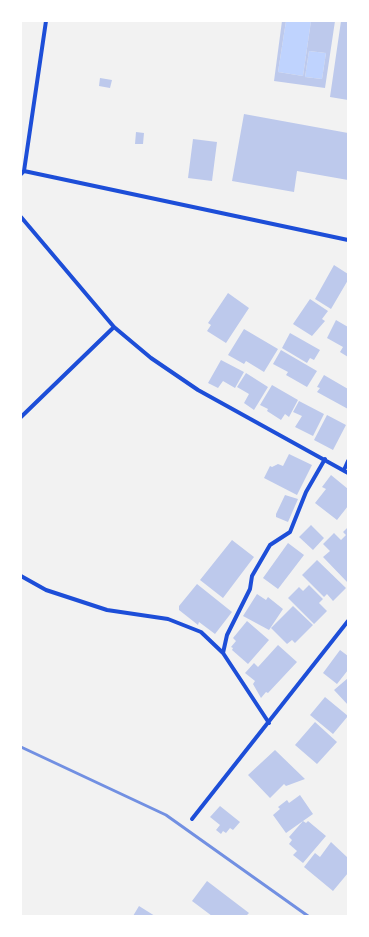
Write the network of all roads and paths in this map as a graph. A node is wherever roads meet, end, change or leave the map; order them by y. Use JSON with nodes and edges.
{"nodes":[{"id":1,"x":46,"y":21,"type":"edge"},
{"id":2,"x":22,"y":172,"type":"edge"},
{"id":3,"x":21,"y":217,"type":"edge"},
{"id":4,"x":348,"y":240,"type":"edge"},
{"id":5,"x":114,"y":327,"type":"junction"},
{"id":6,"x":21,"y":417,"type":"edge"},
{"id":7,"x":325,"y":459,"type":"junction"},
{"id":8,"x":348,"y":461,"type":"edge"},
{"id":9,"x":346,"y":472,"type":"edge"},
{"id":10,"x":21,"y":576,"type":"edge"},
{"id":11,"x":348,"y":622,"type":"edge"},
{"id":12,"x":223,"y":653,"type":"junction"},
{"id":13,"x":269,"y":723,"type":"junction"},
{"id":14,"x":192,"y":819,"type":"dead end"}],
"edges":[{"from":1,"to":2,"type":"street"},
{"from":2,"to":4,"type":"street"},
{"from":3,"to":5,"type":"street"},
{"from":5,"to":6,"type":"street"},
{"from":5,"to":7,"type":"street"},
{"from":7,"to":9,"type":"street"},
{"from":7,"to":12,"type":"street"},
{"from":8,"to":9,"type":"street"},
{"from":10,"to":12,"type":"street"},
{"from":11,"to":13,"type":"street"},
{"from":12,"to":13,"type":"street"},
{"from":13,"to":14,"type":"street"}]}
